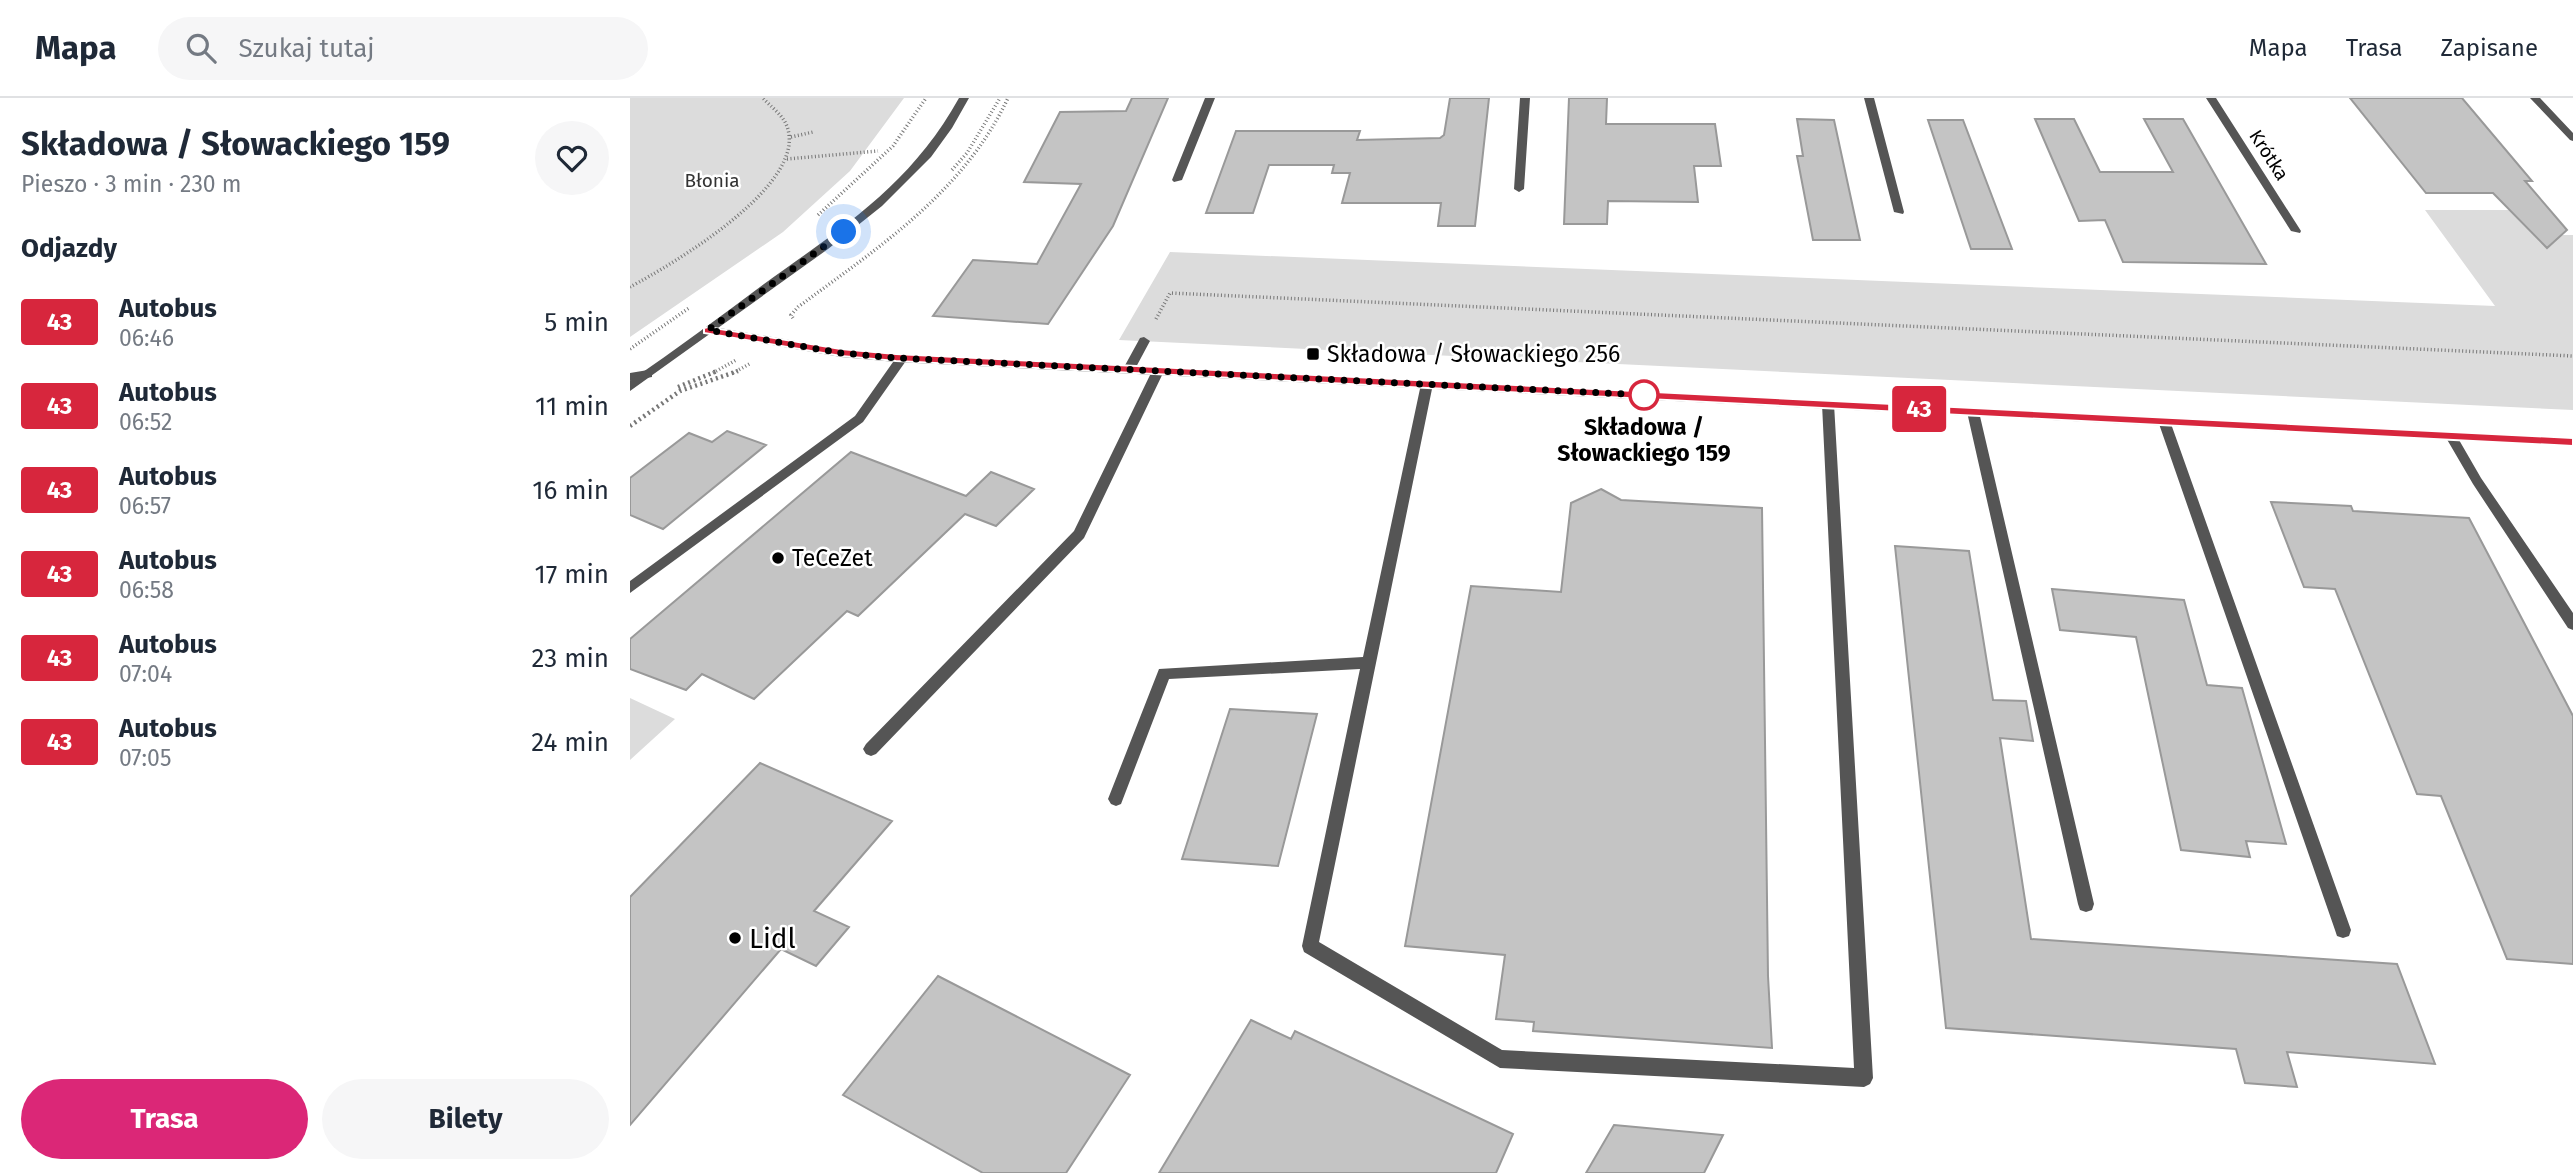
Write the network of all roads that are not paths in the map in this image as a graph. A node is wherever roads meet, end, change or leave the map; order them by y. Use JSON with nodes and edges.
{"nodes":[{"id":1,"x":964,"y":98,"type":"edge"},
{"id":2,"x":1210,"y":98,"type":"edge"},
{"id":3,"x":1525,"y":98,"type":"edge"},
{"id":4,"x":1869,"y":98,"type":"edge"},
{"id":5,"x":2211,"y":98,"type":"edge"},
{"id":6,"x":2535,"y":98,"type":"edge"},
{"id":7,"x":2573,"y":138,"type":"edge"},
{"id":8,"x":1177,"y":180,"type":"dead end"},
{"id":9,"x":1519,"y":189,"type":"dead end"},
{"id":10,"x":1899,"y":212,"type":"dead end"},
{"id":11,"x":2296,"y":231,"type":"dead end"},
{"id":12,"x":708,"y":330,"type":"junction"},
{"id":13,"x":1144,"y":341,"type":"road end"},
{"id":14,"x":902,"y":358,"type":"junction"},
{"id":15,"x":1129,"y":369,"type":"junction"},
{"id":16,"x":1158,"y":371,"type":"junction"},
{"id":17,"x":648,"y":374,"type":"junction"},
{"id":18,"x":630,"y":377,"type":"edge"},
{"id":19,"x":1427,"y":384,"type":"junction"},
{"id":20,"x":630,"y":387,"type":"edge"},
{"id":21,"x":1828,"y":404,"type":"junction"},
{"id":22,"x":1973,"y":412,"type":"junction"},
{"id":23,"x":2164,"y":421,"type":"junction"},
{"id":24,"x":2451,"y":436,"type":"junction"},
{"id":25,"x":2573,"y":442,"type":"edge"},
{"id":26,"x":630,"y":588,"type":"edge"},
{"id":27,"x":2573,"y":624,"type":"edge"},
{"id":28,"x":1369,"y":663,"type":"junction"},
{"id":29,"x":871,"y":749,"type":"dead end"},
{"id":30,"x":1116,"y":799,"type":"dead end"},
{"id":31,"x":2087,"y":904,"type":"dead end"},
{"id":32,"x":2343,"y":930,"type":"dead end"}],
"edges":[{"from":1,"to":12,"type":"street"},
{"from":2,"to":8,"type":"street"},
{"from":3,"to":9,"type":"street"},
{"from":4,"to":10,"type":"street"},
{"from":5,"to":11,"type":"street","name":"Krótka"},
{"from":6,"to":7,"type":"street"},
{"from":12,"to":14,"type":"street"},
{"from":12,"to":17,"type":"street"},
{"from":13,"to":15,"type":"street"},
{"from":14,"to":15,"type":"street"},
{"from":14,"to":26,"type":"street"},
{"from":15,"to":16,"type":"street"},
{"from":16,"to":19,"type":"street"},
{"from":16,"to":29,"type":"street"},
{"from":17,"to":18,"type":"street"},
{"from":17,"to":20,"type":"street"},
{"from":19,"to":21,"type":"street"},
{"from":19,"to":28,"type":"street"},
{"from":21,"to":22,"type":"street"},
{"from":21,"to":28,"type":"street"},
{"from":22,"to":23,"type":"street"},
{"from":22,"to":31,"type":"street"},
{"from":23,"to":24,"type":"street"},
{"from":23,"to":32,"type":"street"},
{"from":24,"to":25,"type":"street"},
{"from":24,"to":27,"type":"street"},
{"from":28,"to":30,"type":"street"}]}
